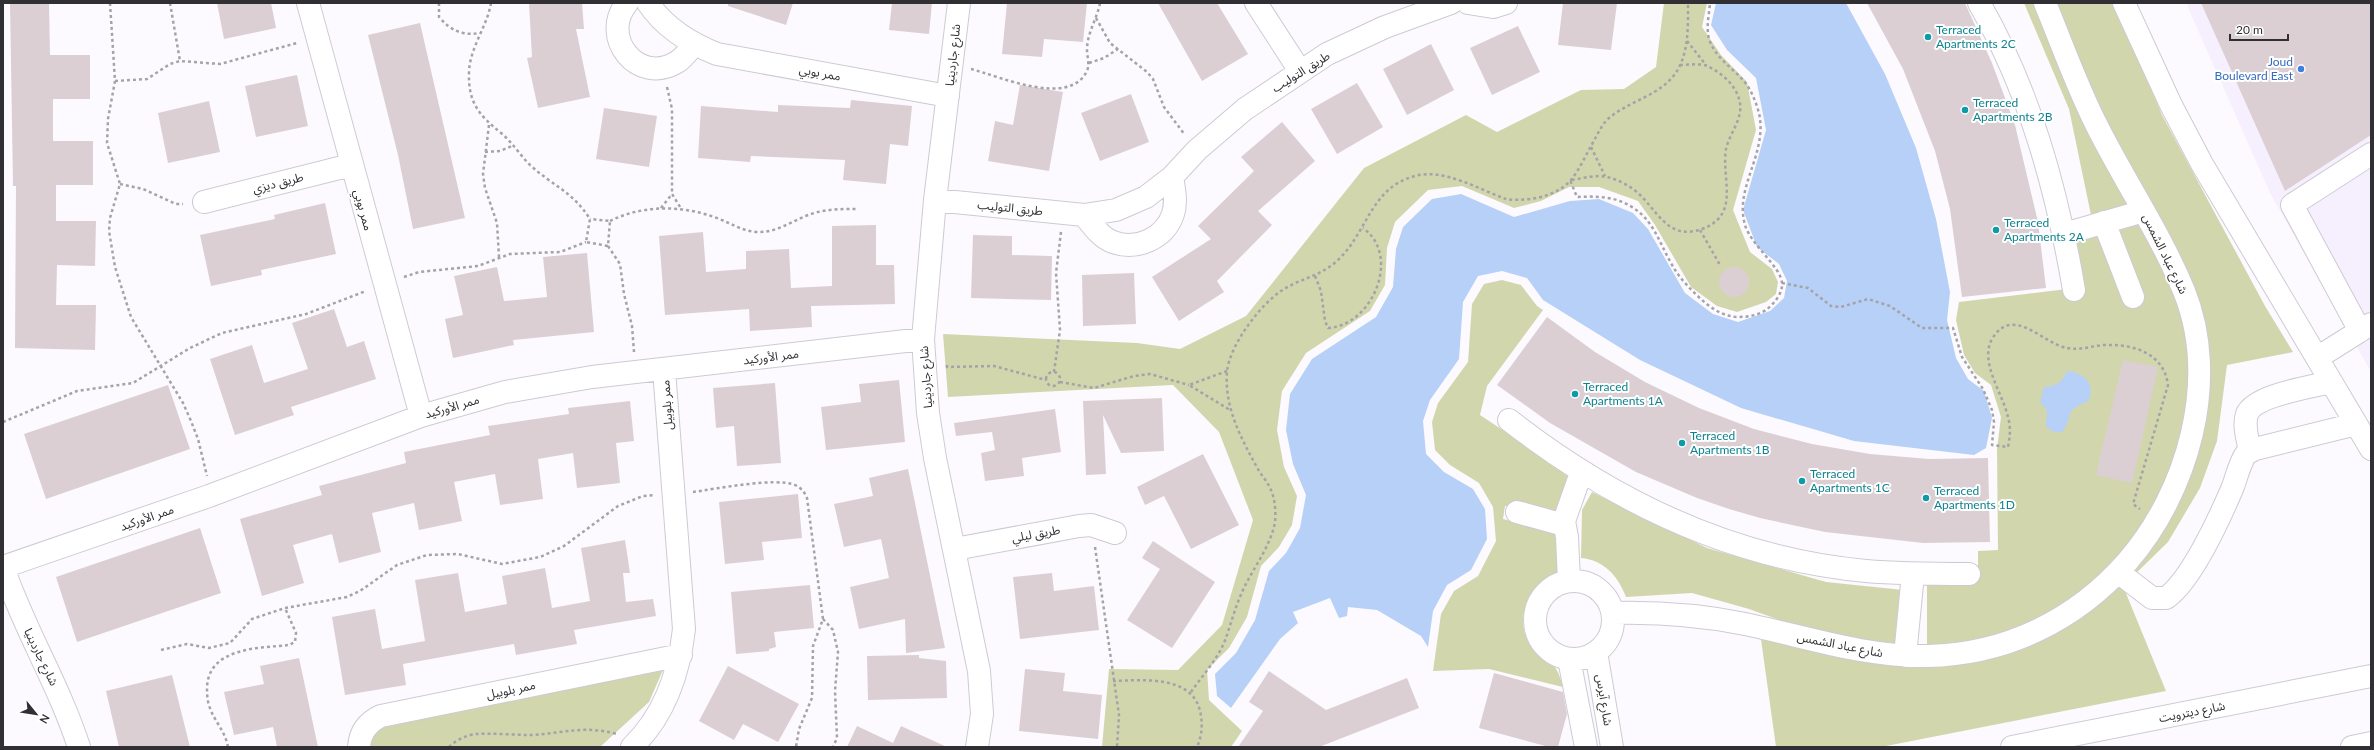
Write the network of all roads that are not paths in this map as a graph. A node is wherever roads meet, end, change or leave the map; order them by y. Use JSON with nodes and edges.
{"nodes":[{"id":1,"x":308,"y":3,"type":"edge"},
{"id":2,"x":627,"y":3,"type":"edge"},
{"id":3,"x":648,"y":3,"type":"edge"},
{"id":4,"x":958,"y":3,"type":"edge"},
{"id":5,"x":1256,"y":3,"type":"edge"},
{"id":6,"x":1451,"y":3,"type":"edge"},
{"id":7,"x":1468,"y":3,"type":"edge"},
{"id":8,"x":1506,"y":3,"type":"edge"},
{"id":9,"x":1979,"y":3,"type":"edge"},
{"id":10,"x":2045,"y":3,"type":"edge"},
{"id":11,"x":2124,"y":3,"type":"edge"},
{"id":12,"x":694,"y":44,"type":"junction"},
{"id":13,"x":1300,"y":71,"type":"junction"},
{"id":14,"x":948,"y":96,"type":"junction"},
{"id":15,"x":2371,"y":154,"type":"edge"},
{"id":16,"x":351,"y":165,"type":"junction"},
{"id":17,"x":1172,"y":177,"type":"junction"},
{"id":18,"x":935,"y":200,"type":"junction"},
{"id":19,"x":204,"y":202,"type":"road end"},
{"id":20,"x":2144,"y":211,"type":"junction"},
{"id":21,"x":1074,"y":214,"type":"junction"},
{"id":22,"x":2104,"y":222,"type":"junction"},
{"id":23,"x":2064,"y":234,"type":"junction"},
{"id":24,"x":2074,"y":290,"type":"dead end"},
{"id":25,"x":2133,"y":297,"type":"dead end"},
{"id":26,"x":2366,"y":328,"type":"edge"},
{"id":27,"x":923,"y":338,"type":"junction"},
{"id":28,"x":2317,"y":358,"type":"junction"},
{"id":29,"x":664,"y":370,"type":"junction"},
{"id":30,"x":2331,"y":382,"type":"junction"},
{"id":31,"x":421,"y":416,"type":"junction"},
{"id":32,"x":1509,"y":420,"type":"dead end"},
{"id":33,"x":2356,"y":424,"type":"junction"},
{"id":34,"x":2371,"y":449,"type":"edge"},
{"id":35,"x":2250,"y":451,"type":"junction"},
{"id":36,"x":1587,"y":476,"type":"junction"},
{"id":37,"x":1517,"y":512,"type":"dead end"},
{"id":38,"x":1566,"y":531,"type":"junction"},
{"id":39,"x":1115,"y":533,"type":"dead end"},
{"id":40,"x":955,"y":549,"type":"junction"},
{"id":41,"x":3,"y":567,"type":"edge"},
{"id":42,"x":2118,"y":572,"type":"junction"},
{"id":43,"x":1913,"y":574,"type":"junction"},
{"id":44,"x":1969,"y":574,"type":"dead end"},
{"id":45,"x":1569,"y":580,"type":"junction"},
{"id":46,"x":1612,"y":613,"type":"junction"},
{"id":47,"x":1596,"y":652,"type":"junction"},
{"id":48,"x":681,"y":655,"type":"junction"},
{"id":49,"x":1905,"y":656,"type":"junction"},
{"id":50,"x":1569,"y":659,"type":"junction"},
{"id":51,"x":2371,"y":676,"type":"edge"},
{"id":52,"x":2371,"y":743,"type":"edge"},
{"id":53,"x":635,"y":744,"type":"edge"},
{"id":54,"x":79,"y":747,"type":"edge"},
{"id":55,"x":359,"y":747,"type":"edge"},
{"id":56,"x":977,"y":747,"type":"edge"},
{"id":57,"x":1586,"y":747,"type":"edge"},
{"id":58,"x":1612,"y":747,"type":"edge"},
{"id":59,"x":2012,"y":747,"type":"edge"},
{"id":60,"x":2352,"y":747,"type":"edge"}],
"edges":[{"from":1,"to":16,"type":"street","name":"ممر بوبي"},
{"from":2,"to":12,"type":"street"},
{"from":3,"to":12,"type":"street","name":"ممر بوبي"},
{"from":4,"to":14,"type":"street","name":"شارع جاردينيا"},
{"from":5,"to":13,"type":"street"},
{"from":6,"to":13,"type":"street","name":"طريق التوليب"},
{"from":7,"to":8,"type":"street"},
{"from":9,"to":23,"type":"street"},
{"from":10,"to":20,"type":"street","name":"شارع عباد الشمس"},
{"from":11,"to":28,"type":"street"},
{"from":12,"to":14,"type":"street","name":"ممر بوبي"},
{"from":13,"to":17,"type":"street","name":"طريق التوليب"},
{"from":14,"to":18,"type":"street","name":"شارع جاردينيا"},
{"from":15,"to":26,"type":"street"},
{"from":16,"to":19,"type":"street","name":"طريق ديزي"},
{"from":16,"to":31,"type":"street","name":"ممر بوبي"},
{"from":17,"to":21,"type":"street","name":"طريق التوليب"},
{"from":17,"to":21,"type":"street"},
{"from":18,"to":21,"type":"street","name":"طريق التوليب"},
{"from":18,"to":27,"type":"street","name":"شارع جاردينيا"},
{"from":20,"to":22,"type":"street"},
{"from":20,"to":42,"type":"street","name":"شارع عباد الشمس"},
{"from":22,"to":23,"type":"street"},
{"from":22,"to":25,"type":"street"},
{"from":23,"to":24,"type":"street"},
{"from":26,"to":28,"type":"street"},
{"from":27,"to":29,"type":"street","name":"ممر الأوركيد"},
{"from":27,"to":40,"type":"street","name":"شارع جاردينيا"},
{"from":28,"to":30,"type":"street"},
{"from":29,"to":31,"type":"street","name":"ممر الأوركيد"},
{"from":29,"to":48,"type":"street","name":"ممر بلوبيل"},
{"from":30,"to":33,"type":"street"},
{"from":30,"to":35,"type":"street"},
{"from":31,"to":41,"type":"street","name":"ممر الأوركيد"},
{"from":32,"to":36,"type":"street"},
{"from":33,"to":34,"type":"street"},
{"from":33,"to":35,"type":"street"},
{"from":35,"to":42,"type":"street"},
{"from":36,"to":38,"type":"street"},
{"from":36,"to":43,"type":"street"},
{"from":37,"to":38,"type":"street"},
{"from":38,"to":45,"type":"street"},
{"from":39,"to":40,"type":"street","name":"طريق ليلي"},
{"from":40,"to":56,"type":"street","name":"شارع جاردينيا"},
{"from":41,"to":54,"type":"street","name":"شارع جاردينيا"},
{"from":42,"to":49,"type":"street","name":"شارع عباد الشمس"},
{"from":43,"to":44,"type":"street"},
{"from":43,"to":49,"type":"street"},
{"from":45,"to":46,"type":"street"},
{"from":45,"to":50,"type":"street"},
{"from":46,"to":47,"type":"street"},
{"from":46,"to":49,"type":"street","name":"شارع عباد الشمس"},
{"from":47,"to":50,"type":"street"},
{"from":47,"to":58,"type":"street","name":"شارع آيرس"},
{"from":48,"to":53,"type":"street","name":"ممر بلوبيل"},
{"from":48,"to":55,"type":"street","name":"ممر بلوبيل"},
{"from":50,"to":57,"type":"street"},
{"from":51,"to":59,"type":"street","name":"شارع ديترويت"},
{"from":52,"to":60,"type":"street"}]}
